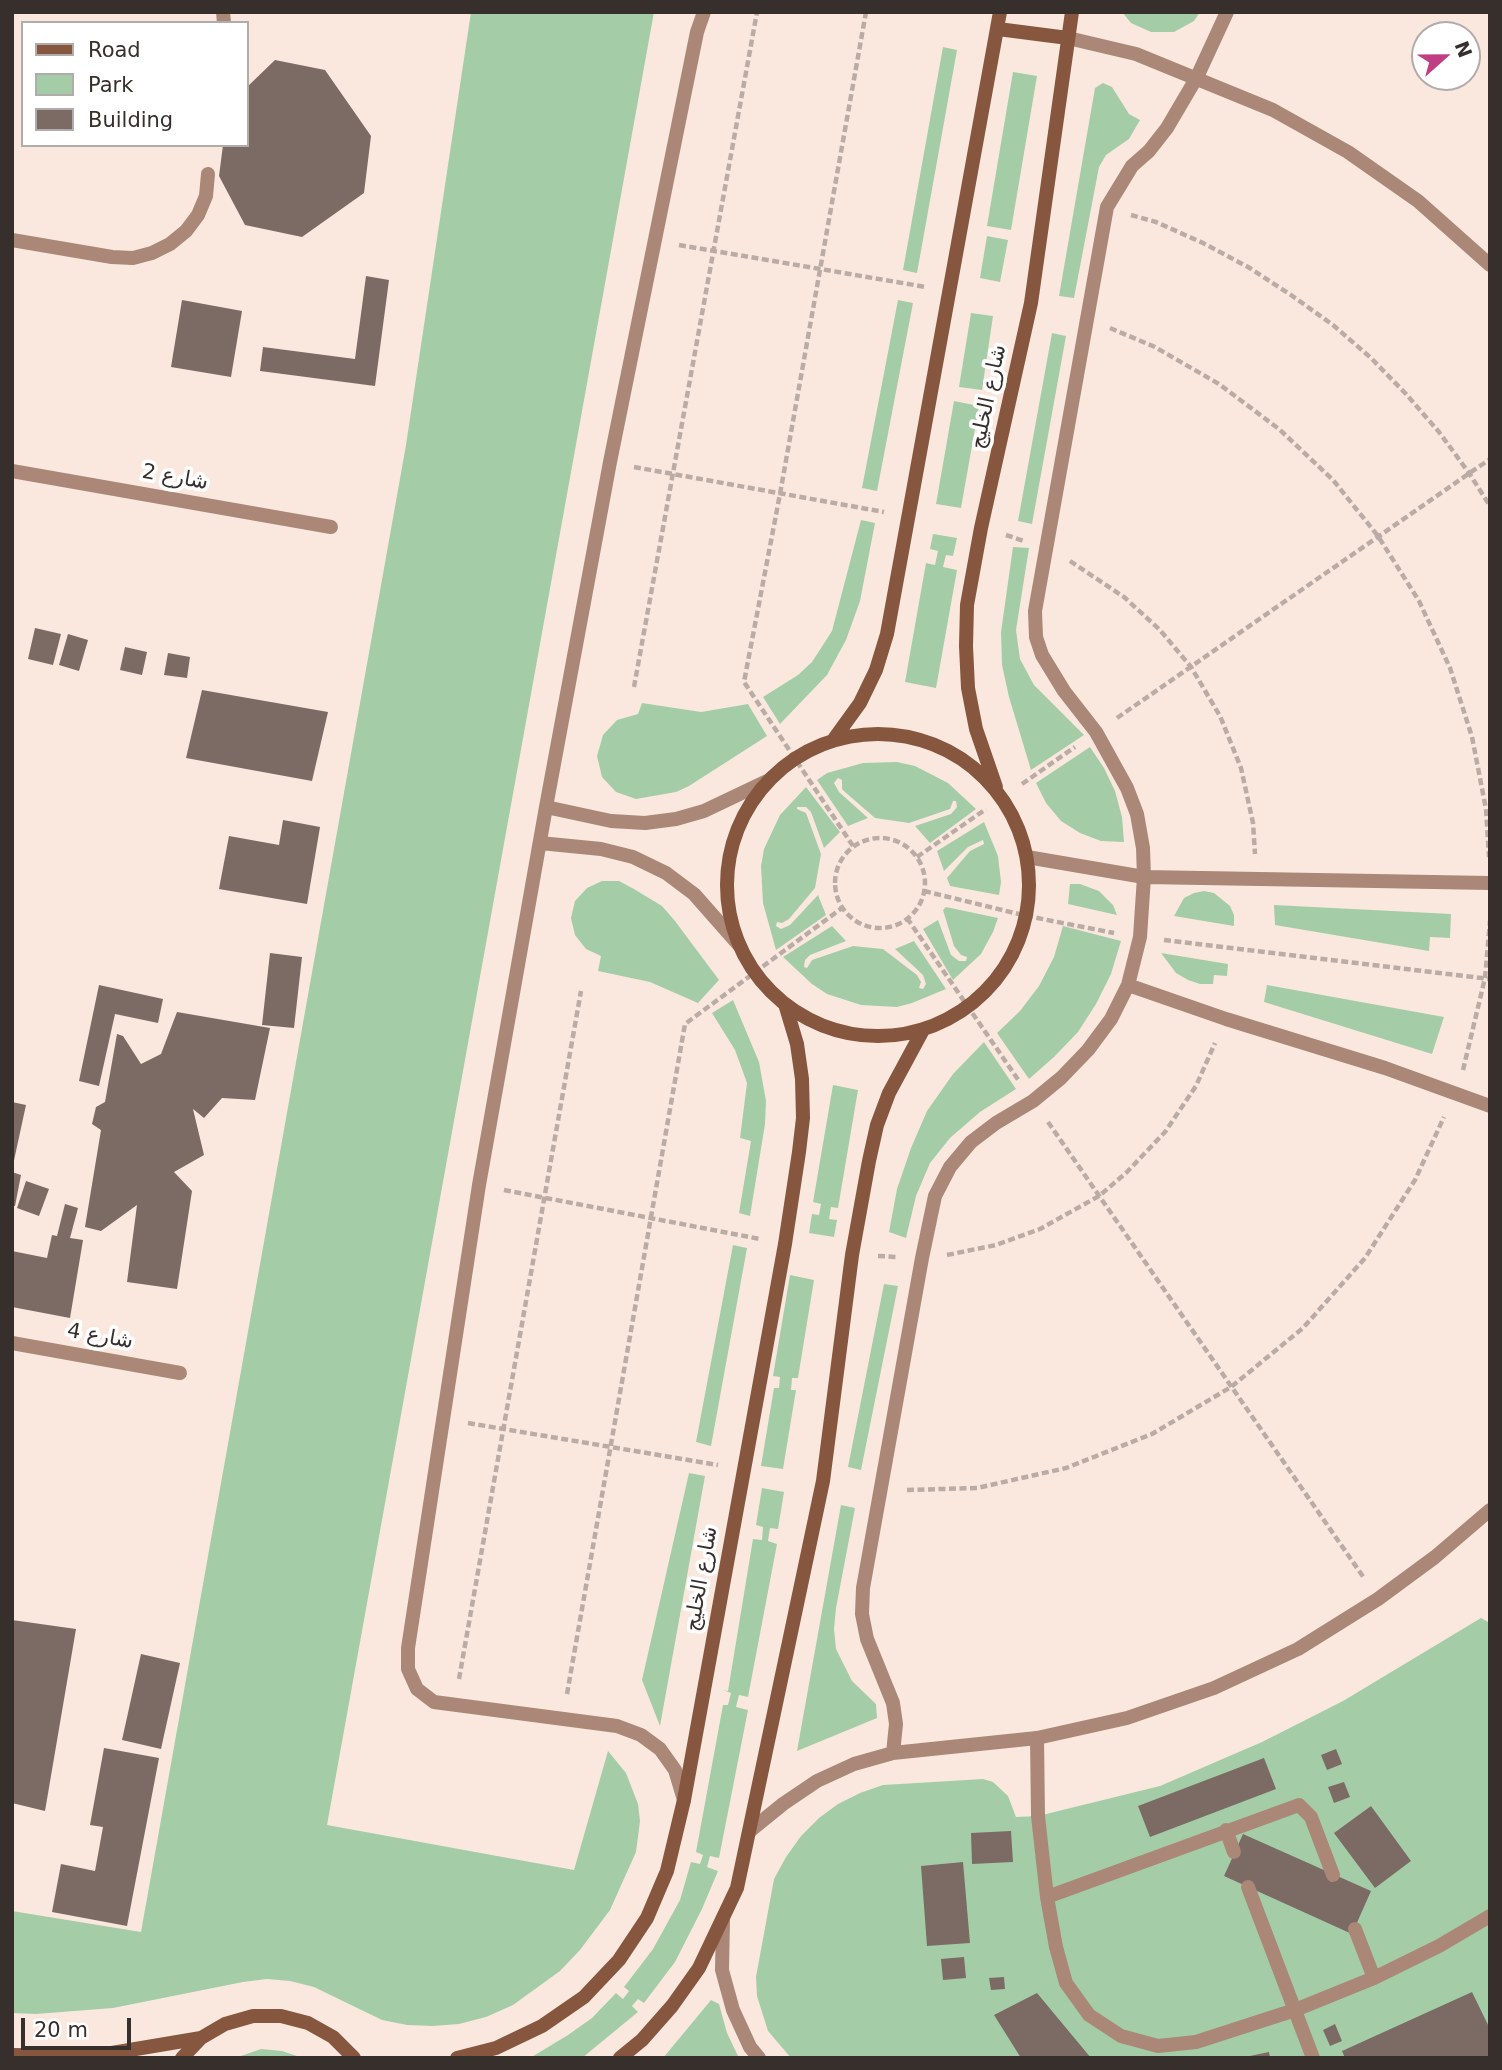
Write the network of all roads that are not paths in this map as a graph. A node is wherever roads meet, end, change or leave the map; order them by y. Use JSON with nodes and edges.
{"nodes":[{"id":1,"x":704,"y":12,"type":"edge"},
{"id":2,"x":1000,"y":12,"type":"edge"},
{"id":3,"x":1072,"y":12,"type":"edge"},
{"id":4,"x":1227,"y":12,"type":"edge"},
{"id":5,"x":998,"y":29,"type":"junction"},
{"id":6,"x":1068,"y":38,"type":"junction"},
{"id":7,"x":1197,"y":77,"type":"junction"},
{"id":8,"x":208,"y":174,"type":"dead end"},
{"id":9,"x":12,"y":240,"type":"edge"},
{"id":10,"x":1490,"y":265,"type":"edge"},
{"id":11,"x":12,"y":471,"type":"edge"},
{"id":12,"x":331,"y":527,"type":"dead end"},
{"id":13,"x":834,"y":739,"type":"junction"},
{"id":14,"x":767,"y":781,"type":"junction"},
{"id":15,"x":999,"y":793,"type":"junction"},
{"id":16,"x":546,"y":807,"type":"junction"},
{"id":17,"x":540,"y":843,"type":"junction"},
{"id":18,"x":1027,"y":857,"type":"junction"},
{"id":19,"x":1144,"y":877,"type":"junction"},
{"id":20,"x":1490,"y":883,"type":"edge"},
{"id":21,"x":739,"y":945,"type":"junction"},
{"id":22,"x":1128,"y":985,"type":"junction"},
{"id":23,"x":785,"y":1004,"type":"junction"},
{"id":24,"x":923,"y":1030,"type":"junction"},
{"id":25,"x":1490,"y":1106,"type":"edge"},
{"id":26,"x":12,"y":1343,"type":"edge"},
{"id":27,"x":180,"y":1373,"type":"dead end"},
{"id":28,"x":1490,"y":1510,"type":"edge"},
{"id":29,"x":1037,"y":1738,"type":"junction"},
{"id":30,"x":893,"y":1753,"type":"junction"},
{"id":31,"x":684,"y":1800,"type":"junction"},
{"id":32,"x":751,"y":1830,"type":"junction"},
{"id":33,"x":1226,"y":1830,"type":"junction"},
{"id":34,"x":1234,"y":1852,"type":"dead end"},
{"id":35,"x":1334,"y":1875,"type":"dead end"},
{"id":36,"x":1248,"y":1887,"type":"dead end"},
{"id":37,"x":1046,"y":1896,"type":"junction"},
{"id":38,"x":1490,"y":1916,"type":"edge"},
{"id":39,"x":723,"y":1920,"type":"junction"},
{"id":40,"x":1355,"y":1928,"type":"dead end"},
{"id":41,"x":1374,"y":1978,"type":"junction"},
{"id":42,"x":1295,"y":2010,"type":"junction"},
{"id":43,"x":201,"y":2038,"type":"junction"},
{"id":44,"x":12,"y":2055,"type":"edge"},
{"id":45,"x":354,"y":2057,"type":"edge"},
{"id":46,"x":182,"y":2058,"type":"edge"},
{"id":47,"x":361,"y":2058,"type":"edge"},
{"id":48,"x":457,"y":2058,"type":"edge"},
{"id":49,"x":620,"y":2058,"type":"edge"},
{"id":50,"x":759,"y":2058,"type":"edge"},
{"id":51,"x":1313,"y":2058,"type":"edge"}],
"edges":[{"from":1,"to":16,"type":"street"},
{"from":2,"to":5,"type":"main road"},
{"from":3,"to":6,"type":"main road","name":"شارع الخليج"},
{"from":4,"to":7,"type":"street"},
{"from":5,"to":6,"type":"main road"},
{"from":5,"to":13,"type":"main road"},
{"from":6,"to":7,"type":"street"},
{"from":6,"to":15,"type":"main road","name":"شارع الخليج"},
{"from":7,"to":10,"type":"street"},
{"from":7,"to":19,"type":"street"},
{"from":8,"to":9,"type":"street"},
{"from":11,"to":12,"type":"street","name":"شارع 2"},
{"from":13,"to":14,"type":"main road"},
{"from":13,"to":15,"type":"main road"},
{"from":14,"to":16,"type":"street"},
{"from":14,"to":21,"type":"main road"},
{"from":15,"to":18,"type":"main road"},
{"from":16,"to":17,"type":"street"},
{"from":17,"to":21,"type":"street"},
{"from":17,"to":31,"type":"street"},
{"from":18,"to":19,"type":"street"},
{"from":18,"to":24,"type":"main road"},
{"from":19,"to":20,"type":"street"},
{"from":19,"to":22,"type":"street"},
{"from":21,"to":23,"type":"main road"},
{"from":22,"to":25,"type":"street"},
{"from":22,"to":30,"type":"street"},
{"from":23,"to":24,"type":"main road"},
{"from":23,"to":31,"type":"main road","name":"شارع الخليج"},
{"from":24,"to":32,"type":"main road"},
{"from":26,"to":27,"type":"street","name":"شارع 4"},
{"from":28,"to":29,"type":"street"},
{"from":29,"to":30,"type":"street"},
{"from":29,"to":37,"type":"street"},
{"from":30,"to":32,"type":"street"},
{"from":31,"to":48,"type":"main road","name":"شارع الخليج"},
{"from":32,"to":39,"type":"main road"},
{"from":33,"to":34,"type":"street"},
{"from":33,"to":35,"type":"street"},
{"from":33,"to":37,"type":"street"},
{"from":36,"to":42,"type":"street"},
{"from":37,"to":42,"type":"street"},
{"from":38,"to":41,"type":"street"},
{"from":39,"to":49,"type":"main road"},
{"from":39,"to":50,"type":"street"},
{"from":40,"to":41,"type":"street"},
{"from":41,"to":42,"type":"street"},
{"from":42,"to":51,"type":"street"},
{"from":43,"to":44,"type":"main road"},
{"from":43,"to":45,"type":"main road"},
{"from":43,"to":46,"type":"main road"},
{"from":45,"to":47,"type":"main road"}]}
